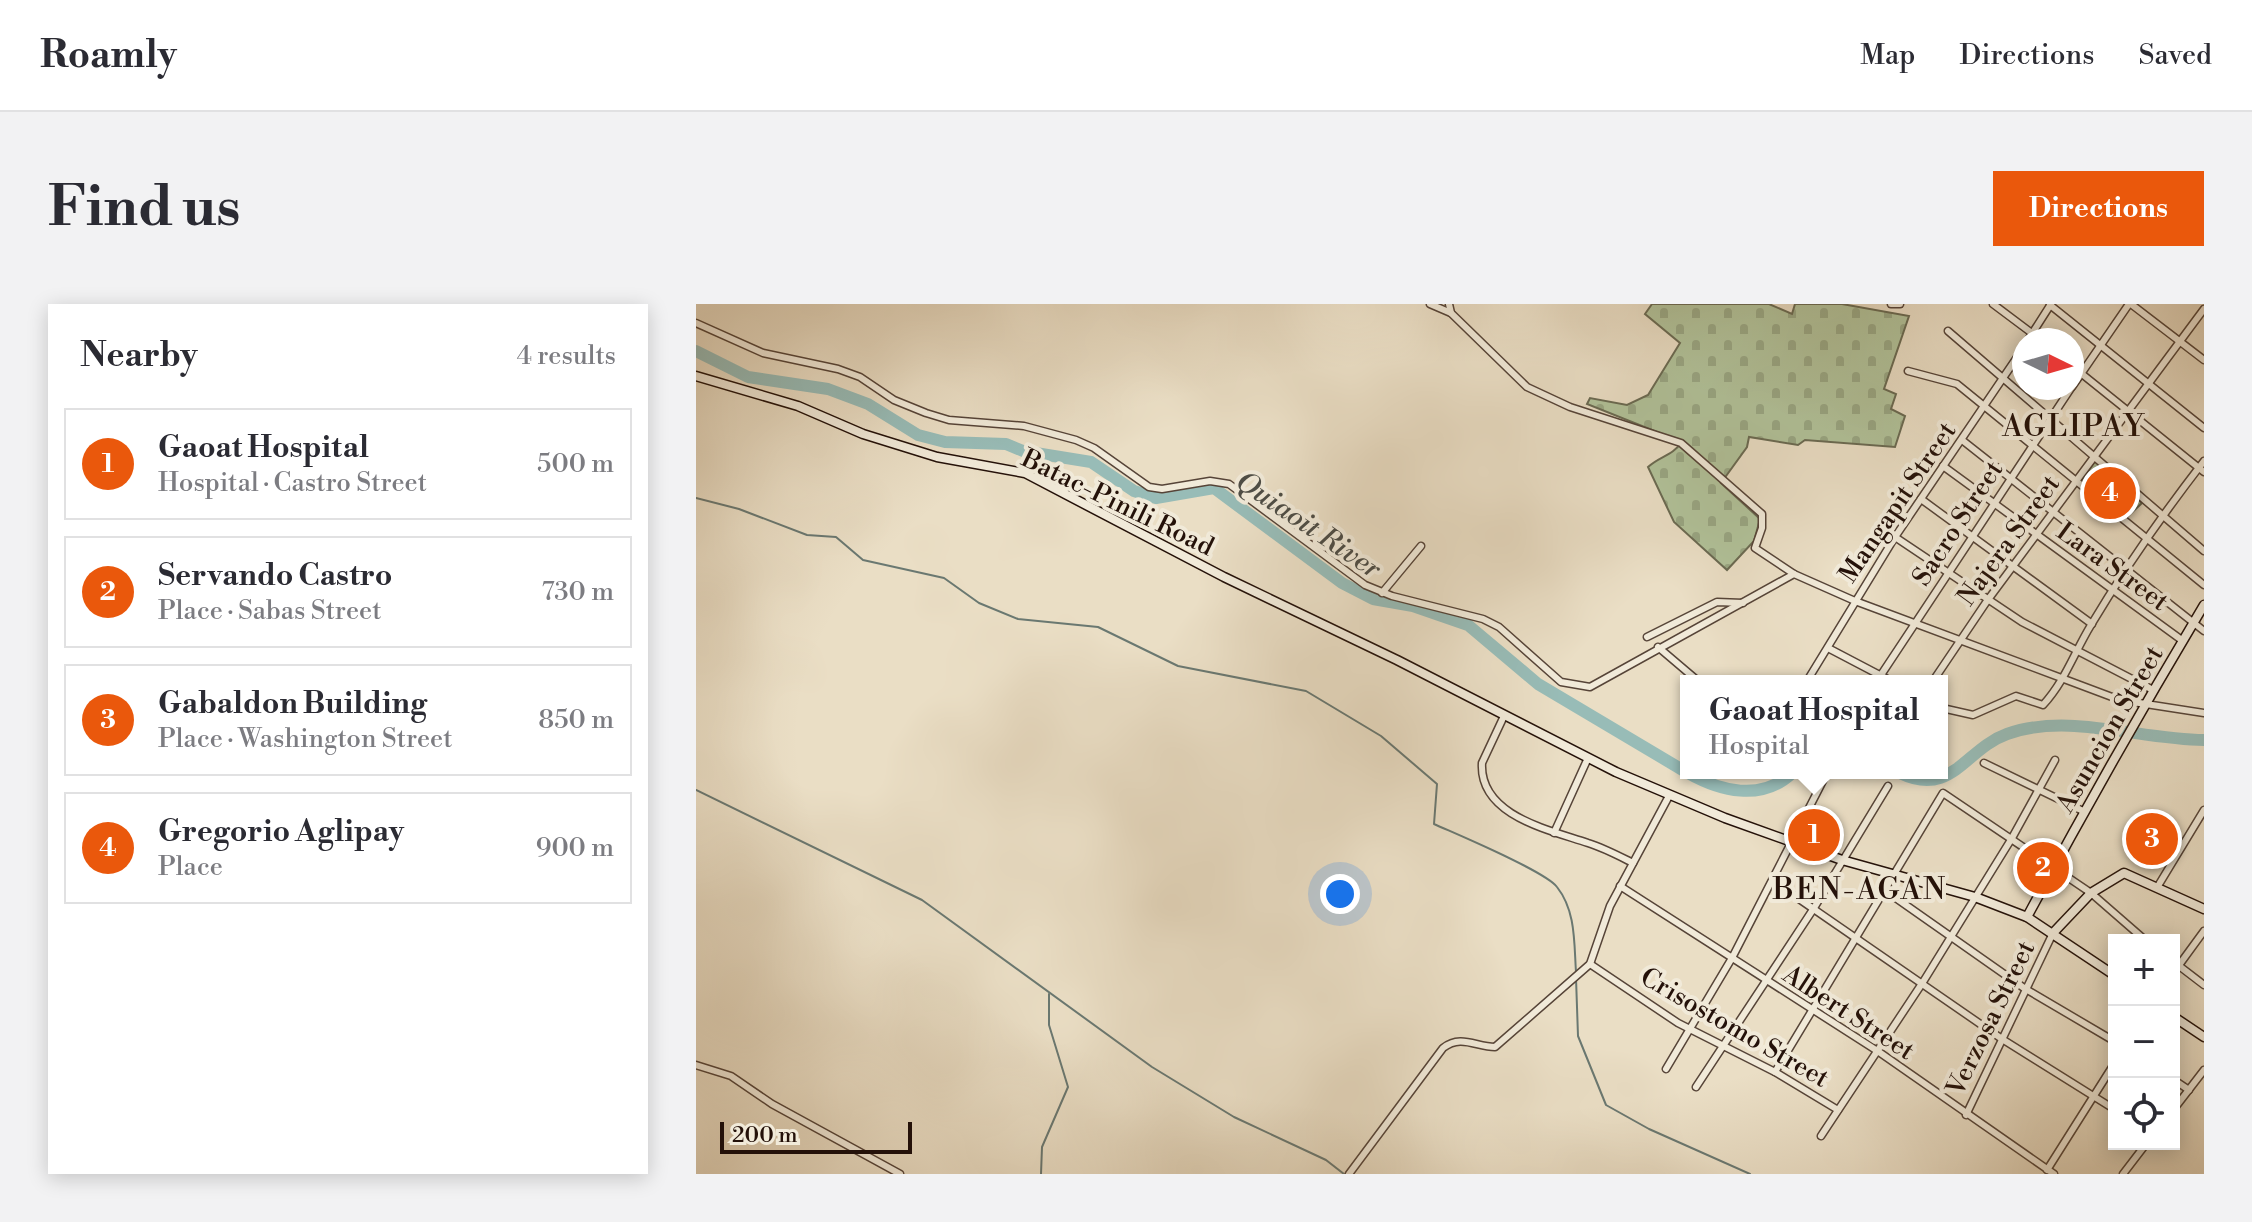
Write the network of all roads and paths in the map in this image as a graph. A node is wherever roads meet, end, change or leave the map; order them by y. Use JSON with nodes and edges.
{"nodes":[{"id":1,"x":1430,"y":304,"type":"edge"},
{"id":2,"x":1449,"y":304,"type":"edge"},
{"id":3,"x":1891,"y":304,"type":"edge"},
{"id":4,"x":1900,"y":304,"type":"edge"},
{"id":5,"x":1993,"y":304,"type":"edge"},
{"id":6,"x":2050,"y":304,"type":"edge"},
{"id":7,"x":2130,"y":304,"type":"edge"},
{"id":8,"x":2204,"y":309,"type":"edge"},
{"id":9,"x":1451,"y":313,"type":"junction"},
{"id":10,"x":696,"y":323,"type":"edge"},
{"id":11,"x":2020,"y":328,"type":"edge"},
{"id":12,"x":2035,"y":328,"type":"edge"},
{"id":13,"x":1948,"y":331,"type":"dead end"},
{"id":14,"x":2180,"y":341,"type":"junction"},
{"id":15,"x":2099,"y":346,"type":"junction"},
{"id":16,"x":2204,"y":360,"type":"edge"},
{"id":17,"x":2012,"y":366,"type":"edge"},
{"id":18,"x":2084,"y":369,"type":"edge"},
{"id":19,"x":1908,"y":371,"type":"dead end"},
{"id":20,"x":696,"y":376,"type":"edge"},
{"id":21,"x":2084,"y":376,"type":"edge"},
{"id":22,"x":2004,"y":379,"type":"junction"},
{"id":23,"x":2150,"y":384,"type":"junction"},
{"id":24,"x":2063,"y":400,"type":"edge"},
{"id":25,"x":1985,"y":410,"type":"junction"},
{"id":26,"x":2129,"y":411,"type":"junction"},
{"id":27,"x":2051,"y":417,"type":"junction"},
{"id":28,"x":2204,"y":428,"type":"edge"},
{"id":29,"x":1962,"y":440,"type":"junction"},
{"id":30,"x":2031,"y":446,"type":"junction"},
{"id":31,"x":2095,"y":456,"type":"junction"},
{"id":32,"x":2204,"y":461,"type":"edge"},
{"id":33,"x":1943,"y":466,"type":"junction"},
{"id":34,"x":2201,"y":470,"type":"edge"},
{"id":35,"x":2009,"y":478,"type":"junction"},
{"id":36,"x":2075,"y":481,"type":"junction"},
{"id":37,"x":1921,"y":499,"type":"junction"},
{"id":38,"x":1993,"y":503,"type":"junction"},
{"id":39,"x":2054,"y":511,"type":"junction"},
{"id":40,"x":2163,"y":515,"type":"junction"},
{"id":41,"x":2036,"y":535,"type":"junction"},
{"id":42,"x":1895,"y":537,"type":"junction"},
{"id":43,"x":2147,"y":538,"type":"junction"},
{"id":44,"x":1972,"y":539,"type":"junction"},
{"id":45,"x":1421,"y":546,"type":"dead end"},
{"id":46,"x":2204,"y":551,"type":"edge"},
{"id":47,"x":2012,"y":568,"type":"junction"},
{"id":48,"x":2126,"y":569,"type":"junction"},
{"id":49,"x":1948,"y":573,"type":"junction"},
{"id":50,"x":1794,"y":574,"type":"junction"},
{"id":51,"x":2204,"y":585,"type":"edge"},
{"id":52,"x":2113,"y":592,"type":"junction"},
{"id":53,"x":1382,"y":593,"type":"junction"},
{"id":54,"x":1855,"y":601,"type":"junction"},
{"id":55,"x":1987,"y":601,"type":"junction"},
{"id":56,"x":1743,"y":603,"type":"junction"},
{"id":57,"x":2204,"y":605,"type":"edge"},
{"id":58,"x":1915,"y":622,"type":"junction"},
{"id":59,"x":2092,"y":624,"type":"junction"},
{"id":60,"x":2193,"y":624,"type":"junction"},
{"id":61,"x":2204,"y":631,"type":"edge"},
{"id":62,"x":1647,"y":637,"type":"dead end"},
{"id":63,"x":1960,"y":640,"type":"junction"},
{"id":64,"x":2183,"y":641,"type":"junction"},
{"id":65,"x":1658,"y":647,"type":"junction"},
{"id":66,"x":1828,"y":648,"type":"junction"},
{"id":67,"x":2076,"y":652,"type":"junction"},
{"id":68,"x":1691,"y":675,"type":"edge"},
{"id":69,"x":1811,"y":675,"type":"edge"},
{"id":70,"x":1874,"y":675,"type":"edge"},
{"id":71,"x":1881,"y":675,"type":"edge"},
{"id":72,"x":1937,"y":675,"type":"edge"},
{"id":73,"x":2064,"y":679,"type":"junction"},
{"id":74,"x":2153,"y":690,"type":"junction"},
{"id":75,"x":2145,"y":702,"type":"junction"},
{"id":76,"x":1948,"y":709,"type":"edge"},
{"id":77,"x":2204,"y":713,"type":"edge"},
{"id":78,"x":1504,"y":716,"type":"junction"},
{"id":79,"x":1588,"y":758,"type":"junction"},
{"id":80,"x":2055,"y":760,"type":"dead end"},
{"id":81,"x":1984,"y":763,"type":"dead end"},
{"id":82,"x":1824,"y":779,"type":"edge"},
{"id":83,"x":1888,"y":786,"type":"dead end"},
{"id":84,"x":2041,"y":788,"type":"junction"},
{"id":85,"x":1669,"y":796,"type":"junction"},
{"id":86,"x":2204,"y":810,"type":"edge"},
{"id":87,"x":2085,"y":812,"type":"junction"},
{"id":88,"x":1554,"y":833,"type":"junction"},
{"id":89,"x":2012,"y":838,"type":"junction"},
{"id":90,"x":1789,"y":840,"type":"junction"},
{"id":91,"x":1842,"y":860,"type":"junction"},
{"id":92,"x":1633,"y":863,"type":"junction"},
{"id":93,"x":2054,"y":866,"type":"junction"},
{"id":94,"x":1891,"y":875,"type":"junction"},
{"id":95,"x":1773,"y":881,"type":"junction"},
{"id":96,"x":1620,"y":886,"type":"junction"},
{"id":97,"x":2158,"y":886,"type":"junction"},
{"id":98,"x":1883,"y":889,"type":"junction"},
{"id":99,"x":2091,"y":893,"type":"junction"},
{"id":100,"x":1975,"y":897,"type":"junction"},
{"id":101,"x":1814,"y":908,"type":"junction"},
{"id":102,"x":2204,"y":909,"type":"edge"},
{"id":103,"x":2027,"y":917,"type":"junction"},
{"id":104,"x":2204,"y":931,"type":"edge"},
{"id":105,"x":2053,"y":933,"type":"junction"},
{"id":106,"x":2138,"y":934,"type":"edge"},
{"id":107,"x":1950,"y":935,"type":"junction"},
{"id":108,"x":1856,"y":937,"type":"junction"},
{"id":109,"x":1732,"y":958,"type":"junction"},
{"id":110,"x":2180,"y":958,"type":"edge"},
{"id":111,"x":1590,"y":964,"type":"junction"},
{"id":112,"x":2180,"y":966,"type":"edge"},
{"id":113,"x":2108,"y":971,"type":"edge"},
{"id":114,"x":1765,"y":981,"type":"junction"},
{"id":115,"x":1923,"y":982,"type":"junction"},
{"id":116,"x":2204,"y":985,"type":"edge"},
{"id":117,"x":2024,"y":988,"type":"junction"},
{"id":118,"x":1813,"y":1009,"type":"junction"},
{"id":119,"x":2180,"y":1021,"type":"edge"},
{"id":120,"x":1692,"y":1030,"type":"junction"},
{"id":121,"x":2108,"y":1037,"type":"edge"},
{"id":122,"x":2204,"y":1037,"type":"edge"},
{"id":123,"x":2002,"y":1039,"type":"junction"},
{"id":124,"x":1724,"y":1045,"type":"junction"},
{"id":125,"x":1879,"y":1052,"type":"junction"},
{"id":126,"x":696,"y":1065,"type":"edge"},
{"id":127,"x":1666,"y":1069,"type":"dead end"},
{"id":128,"x":2204,"y":1070,"type":"edge"},
{"id":129,"x":1775,"y":1072,"type":"junction"},
{"id":130,"x":2108,"y":1073,"type":"edge"},
{"id":131,"x":2180,"y":1084,"type":"edge"},
{"id":132,"x":1696,"y":1087,"type":"dead end"},
{"id":133,"x":2189,"y":1090,"type":"junction"},
{"id":134,"x":2093,"y":1097,"type":"junction"},
{"id":135,"x":2180,"y":1101,"type":"edge"},
{"id":136,"x":2108,"y":1106,"type":"edge"},
{"id":137,"x":1838,"y":1110,"type":"junction"},
{"id":138,"x":1966,"y":1115,"type":"junction"},
{"id":139,"x":1821,"y":1136,"type":"dead end"},
{"id":140,"x":2141,"y":1150,"type":"edge"},
{"id":141,"x":2050,"y":1172,"type":"edge"},
{"id":142,"x":1350,"y":1173,"type":"edge"},
{"id":143,"x":900,"y":1174,"type":"edge"},
{"id":144,"x":2123,"y":1174,"type":"edge"}],
"edges":[{"from":1,"to":9,"type":"street"},
{"from":2,"to":9,"type":"street"},
{"from":3,"to":4,"type":"street"},
{"from":5,"to":11,"type":"street"},
{"from":6,"to":12,"type":"street"},
{"from":6,"to":15,"type":"street"},
{"from":7,"to":14,"type":"street"},
{"from":7,"to":15,"type":"street","name":"Sacro Street"},
{"from":8,"to":14,"type":"street","name":"Najera Street"},
{"from":9,"to":50,"type":"street"},
{"from":10,"to":53,"type":"street"},
{"from":13,"to":22,"type":"street"},
{"from":14,"to":16,"type":"street"},
{"from":14,"to":23,"type":"street","name":"Najera Street"},
{"from":15,"to":18,"type":"street","name":"Sacro Street"},
{"from":15,"to":23,"type":"street"},
{"from":17,"to":22,"type":"street","name":"Mangapit Street"},
{"from":19,"to":25,"type":"street"},
{"from":20,"to":78,"type":"main road","name":"Batac-Pinili Road"},
{"from":21,"to":26,"type":"street"},
{"from":22,"to":25,"type":"street","name":"Mangapit Street"},
{"from":22,"to":27,"type":"street"},
{"from":23,"to":26,"type":"street","name":"Najera Street"},
{"from":23,"to":28,"type":"street"},
{"from":24,"to":27,"type":"street","name":"Sacro Street"},
{"from":25,"to":29,"type":"street","name":"Mangapit Street"},
{"from":25,"to":30,"type":"street"},
{"from":26,"to":31,"type":"street","name":"Najera Street"},
{"from":26,"to":34,"type":"street"},
{"from":27,"to":30,"type":"street","name":"Sacro Street"},
{"from":27,"to":31,"type":"street"},
{"from":29,"to":33,"type":"street","name":"Mangapit Street"},
{"from":29,"to":35,"type":"street"},
{"from":30,"to":35,"type":"street","name":"Sacro Street"},
{"from":30,"to":36,"type":"street"},
{"from":31,"to":36,"type":"street","name":"Najera Street"},
{"from":31,"to":40,"type":"street"},
{"from":32,"to":34,"type":"street"},
{"from":33,"to":37,"type":"street","name":"Mangapit Street"},
{"from":33,"to":38,"type":"street","name":"Lara Street"},
{"from":34,"to":40,"type":"street"},
{"from":35,"to":38,"type":"street","name":"Sacro Street"},
{"from":35,"to":39,"type":"street"},
{"from":36,"to":39,"type":"street","name":"Najera Street"},
{"from":36,"to":43,"type":"street"},
{"from":37,"to":42,"type":"street","name":"Mangapit Street"},
{"from":37,"to":44,"type":"street"},
{"from":38,"to":41,"type":"street","name":"Lara Street"},
{"from":38,"to":44,"type":"street","name":"Sacro Street"},
{"from":39,"to":41,"type":"street","name":"Najera Street"},
{"from":39,"to":48,"type":"street"},
{"from":40,"to":43,"type":"street"},
{"from":40,"to":46,"type":"street"},
{"from":41,"to":47,"type":"street","name":"Najera Street"},
{"from":41,"to":52,"type":"street","name":"Lara Street"},
{"from":42,"to":49,"type":"street"},
{"from":42,"to":54,"type":"street","name":"Mangapit Street"},
{"from":43,"to":48,"type":"street"},
{"from":43,"to":51,"type":"street"},
{"from":44,"to":47,"type":"street"},
{"from":44,"to":49,"type":"street","name":"Sacro Street"},
{"from":45,"to":53,"type":"street"},
{"from":47,"to":55,"type":"street","name":"Najera Street"},
{"from":47,"to":59,"type":"street"},
{"from":48,"to":52,"type":"street"},
{"from":48,"to":60,"type":"street"},
{"from":49,"to":55,"type":"street"},
{"from":49,"to":58,"type":"street","name":"Sacro Street"},
{"from":50,"to":54,"type":"street"},
{"from":50,"to":56,"type":"street"},
{"from":52,"to":59,"type":"street"},
{"from":52,"to":64,"type":"street","name":"Lara Street"},
{"from":53,"to":65,"type":"street"},
{"from":54,"to":58,"type":"street"},
{"from":54,"to":66,"type":"street","name":"Mangapit Street"},
{"from":55,"to":63,"type":"street","name":"Najera Street"},
{"from":55,"to":67,"type":"street"},
{"from":56,"to":62,"type":"street"},
{"from":56,"to":65,"type":"street"},
{"from":57,"to":60,"type":"main road","name":"Asuncion Street"},
{"from":58,"to":63,"type":"street"},
{"from":58,"to":71,"type":"street","name":"Sacro Street"},
{"from":59,"to":67,"type":"street"},
{"from":60,"to":61,"type":"street"},
{"from":60,"to":64,"type":"main road","name":"Asuncion Street"},
{"from":63,"to":72,"type":"street","name":"Najera Street"},
{"from":63,"to":73,"type":"street"},
{"from":64,"to":74,"type":"main road","name":"Asuncion Street"},
{"from":65,"to":68,"type":"street"},
{"from":66,"to":69,"type":"street","name":"Mangapit Street"},
{"from":66,"to":70,"type":"street"},
{"from":67,"to":73,"type":"street"},
{"from":67,"to":74,"type":"street"},
{"from":73,"to":75,"type":"street"},
{"from":73,"to":76,"type":"street"},
{"from":74,"to":75,"type":"main road","name":"Asuncion Street"},
{"from":75,"to":77,"type":"street"},
{"from":75,"to":87,"type":"main road","name":"Asuncion Street"},
{"from":78,"to":79,"type":"main road","name":"Batac-Pinili Road"},
{"from":78,"to":88,"type":"street"},
{"from":79,"to":85,"type":"main road","name":"Batac-Pinili Road"},
{"from":79,"to":88,"type":"street"},
{"from":80,"to":84,"type":"street","name":"Crisostomo Street"},
{"from":81,"to":84,"type":"street"},
{"from":82,"to":90,"type":"street"},
{"from":83,"to":91,"type":"street"},
{"from":84,"to":87,"type":"street"},
{"from":84,"to":89,"type":"street","name":"Crisostomo Street"},
{"from":85,"to":90,"type":"main road","name":"Batac-Pinili Road"},
{"from":85,"to":92,"type":"street"},
{"from":86,"to":97,"type":"street"},
{"from":87,"to":93,"type":"main road","name":"Asuncion Street"},
{"from":88,"to":92,"type":"street"},
{"from":89,"to":93,"type":"street"},
{"from":89,"to":94,"type":"street"},
{"from":89,"to":100,"type":"street","name":"Crisostomo Street"},
{"from":90,"to":91,"type":"main road","name":"Batac-Pinili Road"},
{"from":90,"to":95,"type":"street"},
{"from":91,"to":94,"type":"main road","name":"Batac-Pinili Road"},
{"from":91,"to":101,"type":"street"},
{"from":92,"to":96,"type":"street"},
{"from":93,"to":99,"type":"street"},
{"from":93,"to":103,"type":"main road","name":"Asuncion Street"},
{"from":94,"to":98,"type":"street"},
{"from":94,"to":100,"type":"main road","name":"Batac-Pinili Road"},
{"from":95,"to":101,"type":"street"},
{"from":95,"to":109,"type":"street"},
{"from":96,"to":109,"type":"street","name":"Albert Street"},
{"from":96,"to":111,"type":"street"},
{"from":97,"to":99,"type":"main road","name":"Verzosa Street"},
{"from":97,"to":102,"type":"main road"},
{"from":98,"to":107,"type":"street"},
{"from":98,"to":108,"type":"street"},
{"from":99,"to":105,"type":"main road","name":"Verzosa Street"},
{"from":99,"to":106,"type":"street"},
{"from":100,"to":103,"type":"main road","name":"Batac-Pinili Road"},
{"from":100,"to":107,"type":"street","name":"Crisostomo Street"},
{"from":101,"to":108,"type":"street"},
{"from":101,"to":114,"type":"street"},
{"from":103,"to":105,"type":"main road","name":"Batac-Pinili Road"},
{"from":104,"to":110,"type":"street"},
{"from":105,"to":113,"type":"main road","name":"Batac-Pinili Road"},
{"from":105,"to":117,"type":"street","name":"Verzosa Street"},
{"from":107,"to":115,"type":"street","name":"Crisostomo Street"},
{"from":107,"to":117,"type":"street"},
{"from":108,"to":115,"type":"street"},
{"from":108,"to":118,"type":"street"},
{"from":109,"to":114,"type":"street","name":"Albert Street"},
{"from":109,"to":120,"type":"street"},
{"from":111,"to":120,"type":"street","name":"Crisostomo Street"},
{"from":111,"to":142,"type":"street"},
{"from":112,"to":116,"type":"street"},
{"from":114,"to":118,"type":"street","name":"Albert Street"},
{"from":114,"to":124,"type":"street"},
{"from":115,"to":123,"type":"street"},
{"from":115,"to":125,"type":"street","name":"Crisostomo Street"},
{"from":117,"to":121,"type":"street"},
{"from":117,"to":123,"type":"street","name":"Verzosa Street"},
{"from":118,"to":125,"type":"street","name":"Albert Street"},
{"from":118,"to":129,"type":"street"},
{"from":119,"to":122,"type":"main road"},
{"from":120,"to":124,"type":"street","name":"Crisostomo Street"},
{"from":120,"to":127,"type":"street"},
{"from":123,"to":134,"type":"street"},
{"from":123,"to":138,"type":"street","name":"Verzosa Street"},
{"from":124,"to":129,"type":"street","name":"Crisostomo Street"},
{"from":124,"to":132,"type":"street"},
{"from":125,"to":137,"type":"street","name":"Crisostomo Street"},
{"from":125,"to":138,"type":"street","name":"Albert Street"},
{"from":126,"to":143,"type":"street"},
{"from":128,"to":133,"type":"street"},
{"from":129,"to":137,"type":"street","name":"Crisostomo Street"},
{"from":130,"to":134,"type":"street"},
{"from":131,"to":133,"type":"street"},
{"from":133,"to":135,"type":"street"},
{"from":134,"to":136,"type":"street"},
{"from":134,"to":141,"type":"street"},
{"from":137,"to":139,"type":"street"},
{"from":138,"to":141,"type":"street","name":"Albert Street"},
{"from":140,"to":144,"type":"street"}]}
